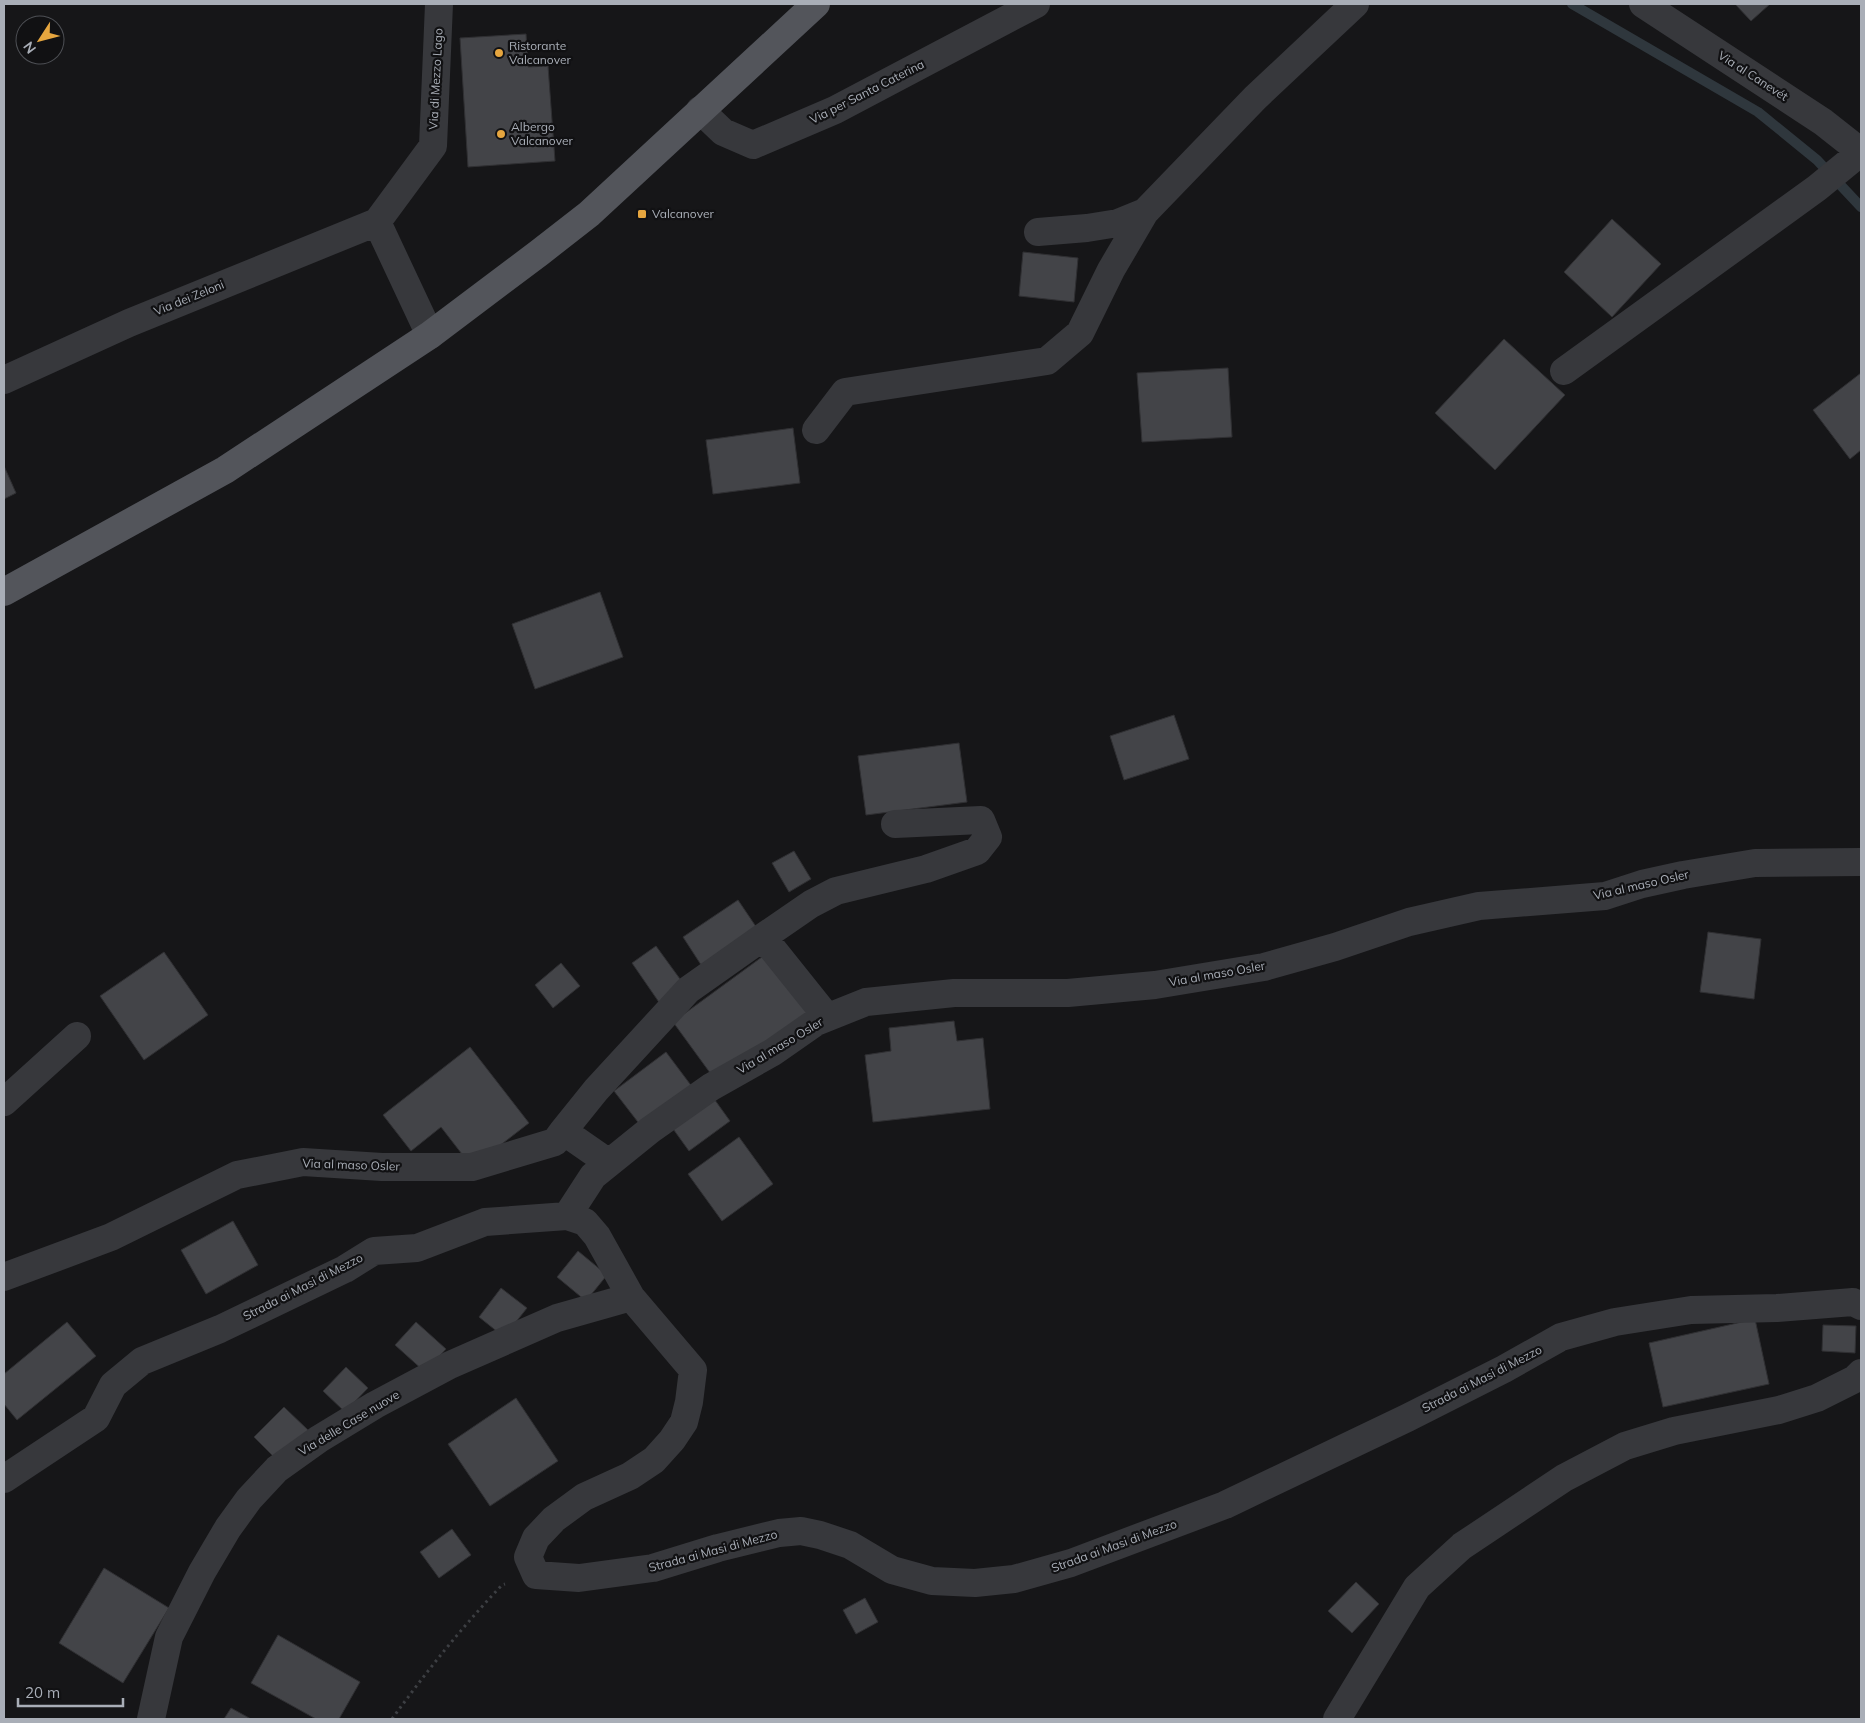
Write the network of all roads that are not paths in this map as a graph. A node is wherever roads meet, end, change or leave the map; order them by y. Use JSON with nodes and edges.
{"nodes":[{"id":1,"x":439,"y":4,"type":"edge"},
{"id":2,"x":816,"y":4,"type":"edge"},
{"id":3,"x":1036,"y":4,"type":"edge"},
{"id":4,"x":1355,"y":4,"type":"edge"},
{"id":5,"x":1643,"y":4,"type":"edge"},
{"id":6,"x":700,"y":110,"type":"junction"},
{"id":7,"x":1855,"y":157,"type":"edge"},
{"id":8,"x":1145,"y":212,"type":"junction"},
{"id":9,"x":377,"y":222,"type":"junction"},
{"id":10,"x":1038,"y":232,"type":"dead end"},
{"id":11,"x":430,"y":335,"type":"junction"},
{"id":12,"x":1564,"y":370,"type":"dead end"},
{"id":13,"x":4,"y":380,"type":"edge"},
{"id":14,"x":816,"y":430,"type":"dead end"},
{"id":15,"x":4,"y":592,"type":"edge"},
{"id":16,"x":895,"y":824,"type":"dead end"},
{"id":17,"x":1861,"y":862,"type":"edge"},
{"id":18,"x":763,"y":937,"type":"junction"},
{"id":19,"x":827,"y":1018,"type":"junction"},
{"id":20,"x":77,"y":1036,"type":"dead end"},
{"id":21,"x":4,"y":1102,"type":"edge"},
{"id":22,"x":563,"y":1131,"type":"junction"},
{"id":23,"x":609,"y":1163,"type":"junction"},
{"id":24,"x":567,"y":1216,"type":"junction"},
{"id":25,"x":4,"y":1277,"type":"edge"},
{"id":26,"x":631,"y":1297,"type":"junction"},
{"id":27,"x":1861,"y":1306,"type":"edge"},
{"id":28,"x":1861,"y":1373,"type":"edge"},
{"id":29,"x":4,"y":1479,"type":"edge"},
{"id":30,"x":151,"y":1719,"type":"edge"},
{"id":31,"x":1337,"y":1719,"type":"edge"}],
"edges":[{"from":1,"to":9,"type":"street","name":"Via di Mezzo Lago"},
{"from":2,"to":6,"type":"main road"},
{"from":3,"to":6,"type":"street","name":"Via per Santa Caterina"},
{"from":4,"to":8,"type":"street"},
{"from":5,"to":7,"type":"street","name":"Via al Canevét"},
{"from":6,"to":11,"type":"main road"},
{"from":7,"to":12,"type":"street"},
{"from":8,"to":10,"type":"street"},
{"from":8,"to":14,"type":"street"},
{"from":9,"to":11,"type":"street"},
{"from":9,"to":13,"type":"street","name":"Via dei Zeloni"},
{"from":11,"to":15,"type":"main road"},
{"from":16,"to":18,"type":"street","name":"Via al maso Osler"},
{"from":17,"to":19,"type":"street","name":"Via al maso Osler"},
{"from":18,"to":19,"type":"street"},
{"from":18,"to":22,"type":"street","name":"Via al maso Osler"},
{"from":19,"to":23,"type":"street","name":"Via al maso Osler"},
{"from":20,"to":21,"type":"street"},
{"from":22,"to":23,"type":"street"},
{"from":22,"to":25,"type":"street","name":"Via al maso Osler"},
{"from":23,"to":24,"type":"street","name":"Via al maso Osler"},
{"from":24,"to":26,"type":"street","name":"Strada ai Masi di Mezzo"},
{"from":24,"to":29,"type":"street","name":"Strada ai Masi di Mezzo"},
{"from":26,"to":27,"type":"street","name":"Strada ai Masi di Mezzo"},
{"from":26,"to":30,"type":"street","name":"Via delle Case nuove"},
{"from":28,"to":31,"type":"street"}]}
